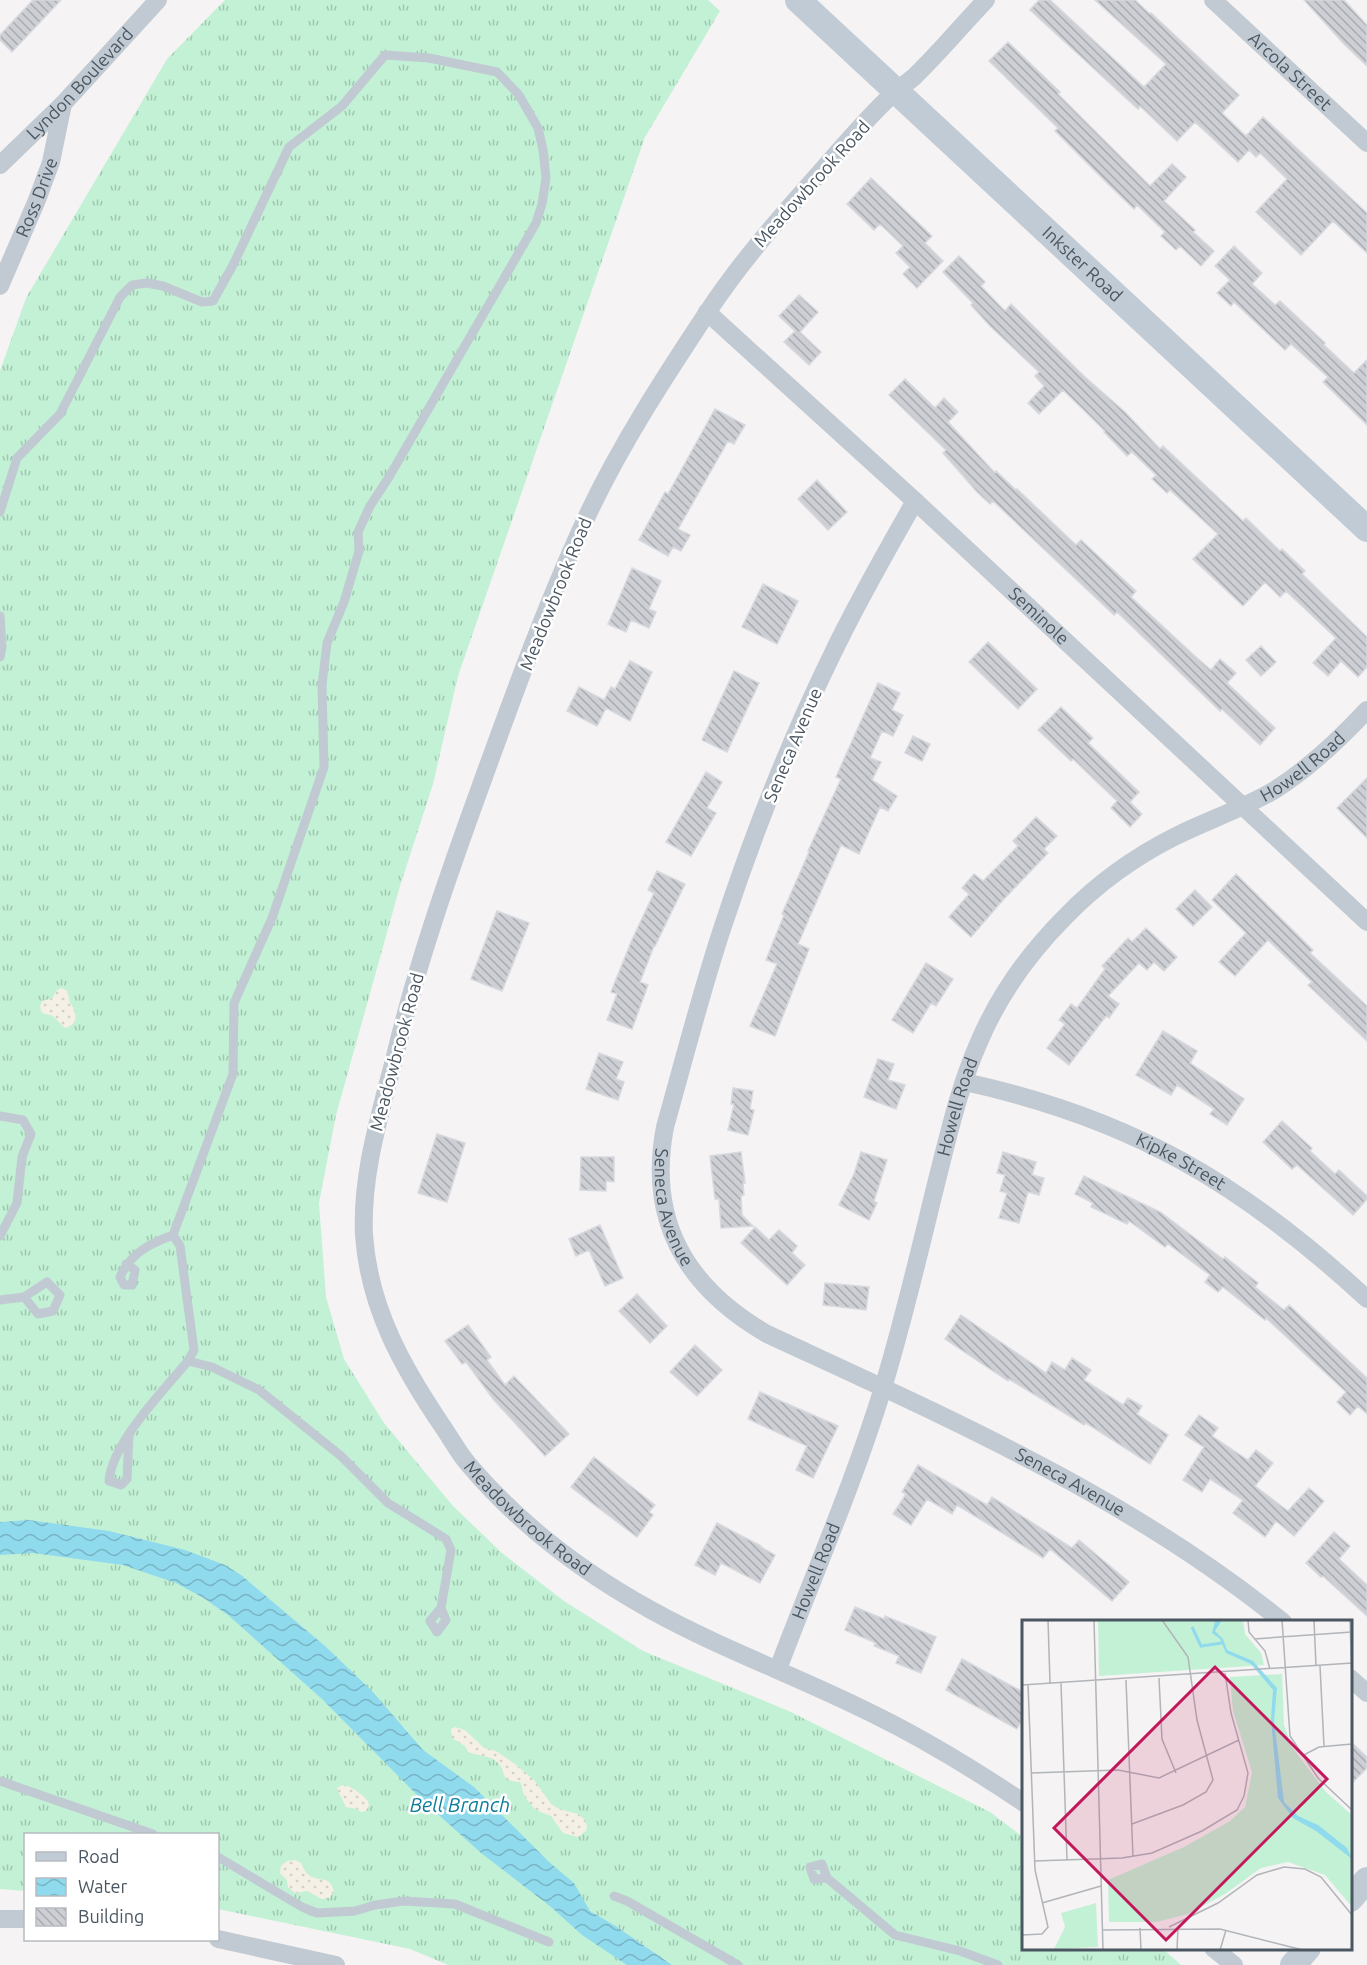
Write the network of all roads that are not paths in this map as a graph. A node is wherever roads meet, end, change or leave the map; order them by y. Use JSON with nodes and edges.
{"nodes":[{"id":1,"x":158,"y":0,"type":"edge"},
{"id":2,"x":798,"y":0,"type":"edge"},
{"id":3,"x":986,"y":0,"type":"edge"},
{"id":4,"x":1213,"y":0,"type":"edge"},
{"id":5,"x":896,"y":91,"type":"junction"},
{"id":6,"x":63,"y":105,"type":"junction"},
{"id":7,"x":1367,"y":143,"type":"edge"},
{"id":8,"x":3,"y":156,"type":"edge"},
{"id":9,"x":0,"y":286,"type":"edge"},
{"id":10,"x":707,"y":312,"type":"junction"},
{"id":11,"x":915,"y":501,"type":"junction"},
{"id":12,"x":0,"y":512,"type":"edge"},
{"id":13,"x":1367,"y":529,"type":"edge"},
{"id":14,"x":0,"y":616,"type":"edge"},
{"id":15,"x":0,"y":657,"type":"edge"},
{"id":16,"x":1367,"y":710,"type":"edge"},
{"id":17,"x":1244,"y":807,"type":"junction"},
{"id":18,"x":1367,"y":922,"type":"edge"},
{"id":19,"x":964,"y":1083,"type":"junction"},
{"id":20,"x":0,"y":1116,"type":"edge"},
{"id":21,"x":173,"y":1235,"type":"junction"},
{"id":22,"x":0,"y":1236,"type":"edge"},
{"id":23,"x":126,"y":1264,"type":"dead end"},
{"id":24,"x":24,"y":1297,"type":"dead end"},
{"id":25,"x":1367,"y":1299,"type":"edge"},
{"id":26,"x":0,"y":1300,"type":"edge"},
{"id":27,"x":188,"y":1361,"type":"junction"},
{"id":28,"x":883,"y":1388,"type":"junction"},
{"id":29,"x":129,"y":1434,"type":"junction"},
{"id":30,"x":441,"y":1608,"type":"dead end"},
{"id":31,"x":1280,"y":1620,"type":"edge"},
{"id":32,"x":778,"y":1669,"type":"junction"},
{"id":33,"x":1352,"y":1680,"type":"edge"},
{"id":34,"x":1367,"y":1692,"type":"edge"},
{"id":35,"x":0,"y":1781,"type":"edge"},
{"id":36,"x":1022,"y":1802,"type":"edge"},
{"id":37,"x":150,"y":1833,"type":"edge"},
{"id":38,"x":219,"y":1858,"type":"edge"},
{"id":39,"x":827,"y":1878,"type":"dead end"},
{"id":40,"x":1367,"y":1880,"type":"edge"},
{"id":41,"x":614,"y":1896,"type":"dead end"},
{"id":42,"x":1352,"y":1897,"type":"edge"},
{"id":43,"x":0,"y":1919,"type":"edge"},
{"id":44,"x":24,"y":1919,"type":"edge"},
{"id":45,"x":219,"y":1939,"type":"edge"},
{"id":46,"x":549,"y":1942,"type":"dead end"},
{"id":47,"x":1215,"y":1950,"type":"edge"},
{"id":48,"x":1306,"y":1950,"type":"edge"},
{"id":49,"x":296,"y":1961,"type":"edge"},
{"id":50,"x":336,"y":1965,"type":"edge"},
{"id":51,"x":738,"y":1965,"type":"edge"},
{"id":52,"x":998,"y":1965,"type":"edge"},
{"id":53,"x":1234,"y":1965,"type":"edge"},
{"id":54,"x":1293,"y":1965,"type":"edge"}],
"edges":[{"from":1,"to":6,"type":"street","name":"Lyndon Boulevard"},
{"from":2,"to":5,"type":"main road","name":"Inkster Road"},
{"from":3,"to":5,"type":"street","name":"Meadowbrook Road"},
{"from":4,"to":7,"type":"street","name":"Arcola Street"},
{"from":5,"to":10,"type":"street","name":"Meadowbrook Road"},
{"from":5,"to":13,"type":"main road","name":"Inkster Road"},
{"from":6,"to":8,"type":"street","name":"Lyndon Boulevard"},
{"from":6,"to":9,"type":"street","name":"Ross Drive"},
{"from":10,"to":11,"type":"street","name":"Seminole"},
{"from":10,"to":32,"type":"street","name":"Meadowbrook Road"},
{"from":11,"to":17,"type":"street","name":"Seminole"},
{"from":11,"to":28,"type":"street","name":"Seneca Avenue"},
{"from":12,"to":21,"type":"lane"},
{"from":14,"to":15,"type":"lane"},
{"from":16,"to":17,"type":"street","name":"Howell Road"},
{"from":17,"to":18,"type":"street","name":"Seminole"},
{"from":17,"to":19,"type":"street","name":"Howell Road"},
{"from":19,"to":25,"type":"street","name":"Kipke Street"},
{"from":19,"to":28,"type":"street","name":"Howell Road"},
{"from":20,"to":22,"type":"lane"},
{"from":21,"to":23,"type":"lane"},
{"from":21,"to":27,"type":"lane"},
{"from":24,"to":26,"type":"lane"},
{"from":27,"to":29,"type":"lane"},
{"from":27,"to":30,"type":"lane"},
{"from":28,"to":31,"type":"street","name":"Seneca Avenue"},
{"from":28,"to":32,"type":"street","name":"Howell Road"},
{"from":29,"to":29,"type":"lane"},
{"from":32,"to":36,"type":"street","name":"Meadowbrook Road"},
{"from":33,"to":34,"type":"street"},
{"from":35,"to":37,"type":"lane"},
{"from":38,"to":46,"type":"lane"},
{"from":39,"to":52,"type":"lane"},
{"from":40,"to":42,"type":"main road"},
{"from":41,"to":51,"type":"lane"},
{"from":43,"to":44,"type":"street"},
{"from":45,"to":49,"type":"street"},
{"from":47,"to":53,"type":"street"},
{"from":48,"to":54,"type":"main road"},
{"from":49,"to":50,"type":"street"}]}
